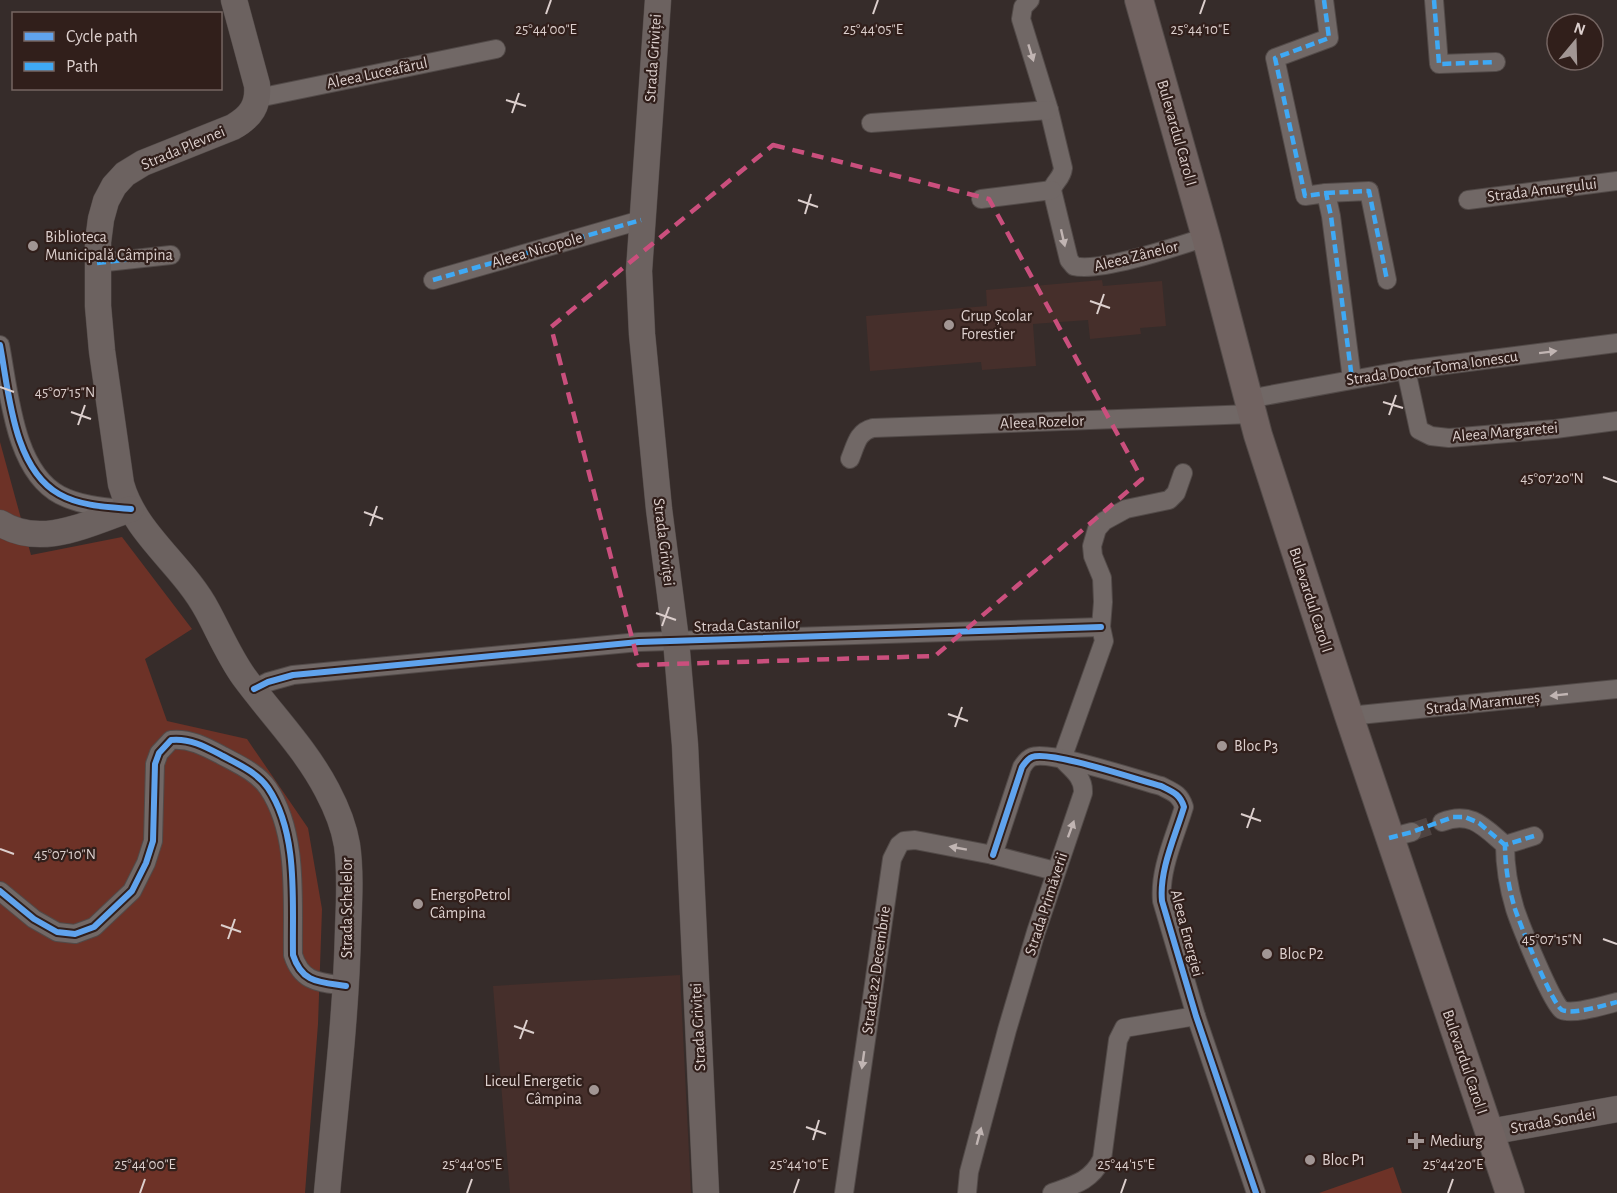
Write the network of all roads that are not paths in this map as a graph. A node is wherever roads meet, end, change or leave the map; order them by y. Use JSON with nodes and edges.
{"nodes":[{"id":1,"x":234,"y":0,"type":"edge"},
{"id":2,"x":658,"y":0,"type":"edge"},
{"id":3,"x":1030,"y":0,"type":"edge"},
{"id":4,"x":1139,"y":0,"type":"edge"},
{"id":5,"x":1324,"y":0,"type":"edge"},
{"id":6,"x":1434,"y":0,"type":"edge"},
{"id":7,"x":496,"y":49,"type":"dead end"},
{"id":8,"x":1496,"y":62,"type":"dead end"},
{"id":9,"x":258,"y":98,"type":"junction"},
{"id":10,"x":1049,"y":110,"type":"junction"},
{"id":11,"x":871,"y":123,"type":"dead end"},
{"id":12,"x":1617,"y":181,"type":"edge"},
{"id":13,"x":1052,"y":190,"type":"junction"},
{"id":14,"x":1326,"y":194,"type":"junction"},
{"id":15,"x":981,"y":200,"type":"dead end"},
{"id":16,"x":1468,"y":200,"type":"dead end"},
{"id":17,"x":641,"y":220,"type":"junction"},
{"id":18,"x":1206,"y":237,"type":"junction"},
{"id":19,"x":171,"y":255,"type":"dead end"},
{"id":20,"x":97,"y":263,"type":"junction"},
{"id":21,"x":433,"y":280,"type":"dead end"},
{"id":22,"x":1387,"y":280,"type":"dead end"},
{"id":23,"x":1617,"y":343,"type":"edge"},
{"id":24,"x":0,"y":345,"type":"edge"},
{"id":25,"x":1406,"y":370,"type":"junction"},
{"id":26,"x":1352,"y":379,"type":"junction"},
{"id":27,"x":1250,"y":407,"type":"junction"},
{"id":28,"x":1617,"y":421,"type":"edge"},
{"id":29,"x":850,"y":459,"type":"dead end"},
{"id":30,"x":1183,"y":473,"type":"dead end"},
{"id":31,"x":130,"y":510,"type":"junction"},
{"id":32,"x":0,"y":523,"type":"edge"},
{"id":33,"x":1101,"y":627,"type":"junction"},
{"id":34,"x":676,"y":640,"type":"junction"},
{"id":35,"x":254,"y":689,"type":"junction"},
{"id":36,"x":1617,"y":689,"type":"edge"},
{"id":37,"x":1349,"y":716,"type":"junction"},
{"id":38,"x":1062,"y":759,"type":"junction"},
{"id":39,"x":1442,"y":822,"type":"tunnel mouth"},
{"id":40,"x":1534,"y":836,"type":"dead end"},
{"id":41,"x":1505,"y":845,"type":"junction"},
{"id":42,"x":993,"y":855,"type":"junction"},
{"id":43,"x":1055,"y":871,"type":"junction"},
{"id":44,"x":0,"y":891,"type":"edge"},
{"id":45,"x":346,"y":986,"type":"junction"},
{"id":46,"x":1617,"y":1002,"type":"edge"},
{"id":47,"x":1196,"y":1016,"type":"junction"},
{"id":48,"x":1617,"y":1109,"type":"edge"},
{"id":49,"x":1489,"y":1132,"type":"junction"},
{"id":50,"x":327,"y":1193,"type":"edge"},
{"id":51,"x":706,"y":1193,"type":"edge"},
{"id":52,"x":844,"y":1193,"type":"edge"},
{"id":53,"x":967,"y":1193,"type":"edge"},
{"id":54,"x":1052,"y":1193,"type":"edge"},
{"id":55,"x":1256,"y":1193,"type":"edge"},
{"id":56,"x":1510,"y":1193,"type":"edge"}],
"edges":[{"from":1,"to":9,"type":"main road"},
{"from":2,"to":17,"type":"main road","name":"Strada Griviței"},
{"from":3,"to":10,"type":"street","one_way":true},
{"from":4,"to":18,"type":"main road","name":"Bulevardul Carol I"},
{"from":5,"to":14,"type":"street"},
{"from":6,"to":8,"type":"street"},
{"from":7,"to":9,"type":"street","name":"Aleea Luceafărul"},
{"from":9,"to":20,"type":"main road","name":"Strada Plevnei"},
{"from":10,"to":11,"type":"street"},
{"from":10,"to":13,"type":"street"},
{"from":12,"to":16,"type":"street","name":"Strada Amurgului"},
{"from":13,"to":15,"type":"street"},
{"from":13,"to":18,"type":"street","name":"Aleea Zânelor","one_way":true},
{"from":14,"to":22,"type":"street"},
{"from":14,"to":26,"type":"street"},
{"from":17,"to":21,"type":"street","name":"Aleea Nicopole"},
{"from":17,"to":34,"type":"main road","name":"Strada Griviței"},
{"from":18,"to":27,"type":"main road","name":"Bulevardul Carol I"},
{"from":19,"to":20,"type":"street"},
{"from":20,"to":31,"type":"main road","name":"Strada Plevnei"},
{"from":25,"to":23,"type":"street","name":"Strada Doctor Toma Ionescu","one_way":true},
{"from":24,"to":31,"type":"street"},
{"from":25,"to":26,"type":"street","name":"Strada Doctor Toma Ionescu"},
{"from":25,"to":28,"type":"street","name":"Aleea Margaretei"},
{"from":26,"to":27,"type":"street","name":"Strada Doctor Toma Ionescu"},
{"from":27,"to":29,"type":"street","name":"Aleea Rozelor"},
{"from":27,"to":37,"type":"main road","name":"Bulevardul Carol I"},
{"from":30,"to":33,"type":"street"},
{"from":31,"to":32,"type":"main road"},
{"from":31,"to":35,"type":"main road","name":"Strada Schelelor"},
{"from":33,"to":34,"type":"street","name":"Strada Castanilor"},
{"from":33,"to":38,"type":"street"},
{"from":34,"to":35,"type":"street","name":"Strada Castanilor"},
{"from":34,"to":51,"type":"main road","name":"Strada Griviței"},
{"from":35,"to":45,"type":"main road","name":"Strada Schelelor"},
{"from":36,"to":37,"type":"street","name":"Strada Maramureș","one_way":true},
{"from":37,"to":49,"type":"main road","name":"Bulevardul Carol I"},
{"from":38,"to":42,"type":"street"},
{"from":43,"to":38,"type":"street","name":"Strada Primăverii","one_way":true},
{"from":38,"to":47,"type":"street","name":"Aleea Energiei"},
{"from":39,"to":41,"type":"street"},
{"from":40,"to":41,"type":"street"},
{"from":41,"to":46,"type":"street"},
{"from":42,"to":43,"type":"street","name":"Strada 22 Decembrie"},
{"from":42,"to":52,"type":"street","name":"Strada 22 Decembrie","one_way":true},
{"from":53,"to":43,"type":"street","name":"Strada Primăverii","one_way":true},
{"from":44,"to":45,"type":"street"},
{"from":45,"to":50,"type":"main road","name":"Strada Schelelor"},
{"from":47,"to":54,"type":"street"},
{"from":47,"to":55,"type":"street","name":"Aleea Energiei"},
{"from":48,"to":49,"type":"main road","name":"Strada Sondei"},
{"from":49,"to":56,"type":"main road","name":"Bulevardul Carol I"}]}
